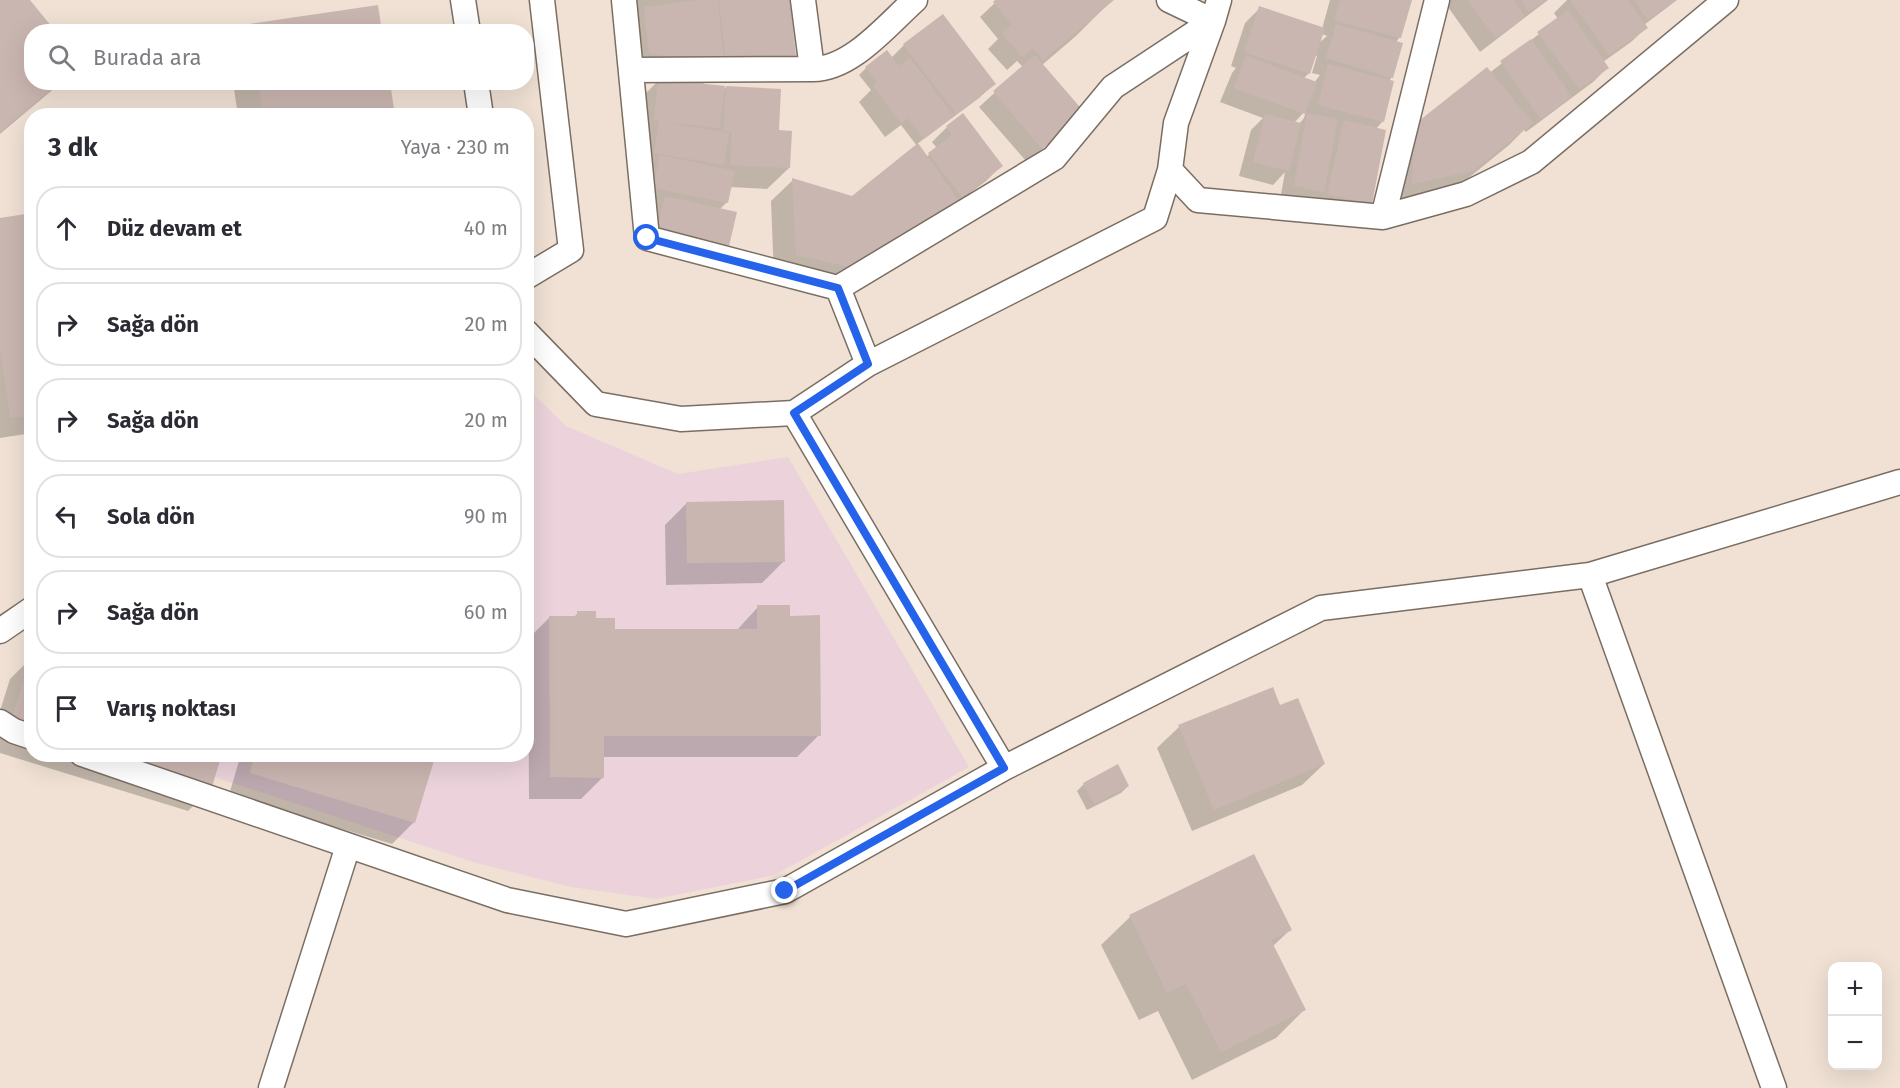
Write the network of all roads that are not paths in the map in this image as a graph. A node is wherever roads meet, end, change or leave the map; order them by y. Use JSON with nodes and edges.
{"nodes":[{"id":1,"x":463,"y":0,"type":"edge"},
{"id":2,"x":542,"y":0,"type":"edge"},
{"id":3,"x":624,"y":0,"type":"edge"},
{"id":4,"x":803,"y":0,"type":"edge"},
{"id":5,"x":915,"y":0,"type":"edge"},
{"id":6,"x":1169,"y":0,"type":"edge"},
{"id":7,"x":1437,"y":0,"type":"edge"},
{"id":8,"x":1726,"y":0,"type":"edge"},
{"id":9,"x":1216,"y":10,"type":"edge"},
{"id":10,"x":467,"y":24,"type":"edge"},
{"id":11,"x":812,"y":69,"type":"junction"},
{"id":12,"x":631,"y":70,"type":"junction"},
{"id":13,"x":477,"y":90,"type":"edge"},
{"id":14,"x":480,"y":108,"type":"edge"},
{"id":15,"x":1170,"y":170,"type":"junction"},
{"id":16,"x":1383,"y":217,"type":"junction"},
{"id":17,"x":534,"y":272,"type":"edge"},
{"id":18,"x":838,"y":288,"type":"junction"},
{"id":19,"x":534,"y":340,"type":"edge"},
{"id":20,"x":868,"y":364,"type":"junction"},
{"id":21,"x":794,"y":413,"type":"junction"},
{"id":22,"x":1900,"y":482,"type":"edge"},
{"id":23,"x":1590,"y":575,"type":"junction"},
{"id":24,"x":24,"y":614,"type":"edge"},
{"id":25,"x":0,"y":631,"type":"edge"},
{"id":26,"x":0,"y":723,"type":"edge"},
{"id":27,"x":24,"y":734,"type":"edge"},
{"id":28,"x":105,"y":762,"type":"edge"},
{"id":29,"x":1004,"y":768,"type":"junction"},
{"id":30,"x":348,"y":846,"type":"junction"},
{"id":31,"x":271,"y":1088,"type":"edge"},
{"id":32,"x":1773,"y":1088,"type":"edge"}],
"edges":[{"from":1,"to":10,"type":"street"},
{"from":2,"to":17,"type":"street"},
{"from":3,"to":12,"type":"street"},
{"from":4,"to":11,"type":"street"},
{"from":5,"to":11,"type":"street"},
{"from":6,"to":9,"type":"street"},
{"from":7,"to":16,"type":"street"},
{"from":8,"to":16,"type":"street"},
{"from":9,"to":15,"type":"street"},
{"from":9,"to":18,"type":"street"},
{"from":11,"to":12,"type":"street"},
{"from":12,"to":18,"type":"street"},
{"from":13,"to":14,"type":"street"},
{"from":15,"to":16,"type":"street"},
{"from":15,"to":20,"type":"street"},
{"from":18,"to":20,"type":"street"},
{"from":19,"to":21,"type":"street"},
{"from":20,"to":21,"type":"street"},
{"from":21,"to":29,"type":"street"},
{"from":22,"to":23,"type":"street"},
{"from":23,"to":29,"type":"street"},
{"from":23,"to":32,"type":"street"},
{"from":24,"to":25,"type":"street"},
{"from":26,"to":27,"type":"street"},
{"from":28,"to":30,"type":"street"},
{"from":29,"to":30,"type":"street"},
{"from":30,"to":31,"type":"street"}]}
